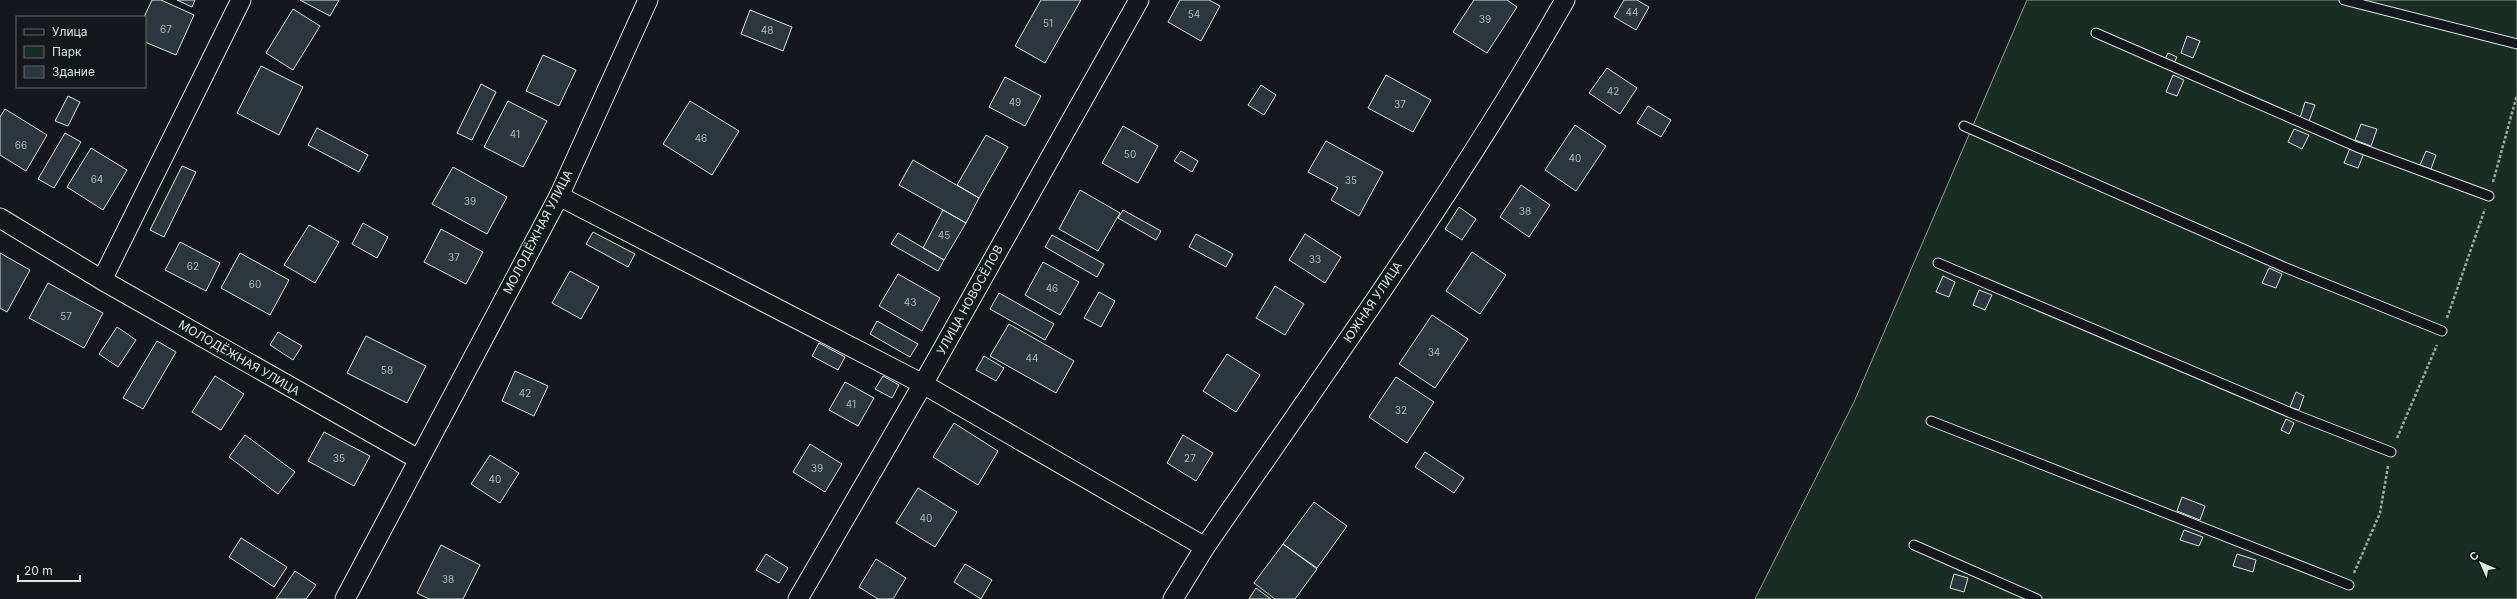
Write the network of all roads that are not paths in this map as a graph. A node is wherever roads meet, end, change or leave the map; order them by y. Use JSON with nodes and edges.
{"nodes":[{"id":1,"x":241,"y":0,"type":"edge"},
{"id":2,"x":648,"y":0,"type":"edge"},
{"id":3,"x":1139,"y":0,"type":"edge"},
{"id":4,"x":1564,"y":0,"type":"edge"},
{"id":5,"x":2344,"y":0,"type":"edge"},
{"id":6,"x":2096,"y":33,"type":"dead end"},
{"id":7,"x":2517,"y":44,"type":"edge"},
{"id":8,"x":1964,"y":126,"type":"dead end"},
{"id":9,"x":559,"y":196,"type":"junction"},
{"id":10,"x":2489,"y":196,"type":"road end"},
{"id":11,"x":0,"y":218,"type":"edge"},
{"id":12,"x":1938,"y":263,"type":"dead end"},
{"id":13,"x":102,"y":280,"type":"junction"},
{"id":14,"x":2442,"y":332,"type":"road end"},
{"id":15,"x":923,"y":384,"type":"junction"},
{"id":16,"x":1931,"y":421,"type":"dead end"},
{"id":17,"x":2391,"y":452,"type":"road end"},
{"id":18,"x":418,"y":460,"type":"junction"},
{"id":19,"x":1914,"y":544,"type":"dead end"},
{"id":20,"x":1205,"y":548,"type":"junction"},
{"id":21,"x":2349,"y":586,"type":"road end"},
{"id":22,"x":345,"y":599,"type":"edge"},
{"id":23,"x":798,"y":599,"type":"edge"},
{"id":24,"x":1173,"y":599,"type":"edge"},
{"id":25,"x":2037,"y":599,"type":"edge"}],
"edges":[{"from":1,"to":13,"type":"street"},
{"from":2,"to":9,"type":"street","name":"МОЛОДЁЖНАЯ УЛИЦА"},
{"from":3,"to":15,"type":"street","name":"УЛИЦА НОВОСЁЛОВ"},
{"from":4,"to":20,"type":"street","name":"ЮЖНАЯ УЛИЦА"},
{"from":5,"to":7,"type":"lane"},
{"from":6,"to":10,"type":"lane"},
{"from":8,"to":14,"type":"lane"},
{"from":9,"to":15,"type":"street"},
{"from":9,"to":18,"type":"street","name":"МОЛОДЁЖНАЯ УЛИЦА"},
{"from":11,"to":13,"type":"street","name":"МОЛОДЁЖНАЯ УЛИЦА"},
{"from":12,"to":17,"type":"lane"},
{"from":13,"to":18,"type":"street","name":"МОЛОДЁЖНАЯ УЛИЦА"},
{"from":15,"to":20,"type":"street"},
{"from":15,"to":23,"type":"street","name":"УЛИЦА НОВОСЁЛОВ"},
{"from":16,"to":21,"type":"lane"},
{"from":18,"to":22,"type":"street","name":"МОЛОДЁЖНАЯ УЛИЦА"},
{"from":19,"to":25,"type":"lane"},
{"from":20,"to":24,"type":"street","name":"ЮЖНАЯ УЛИЦА"}]}
